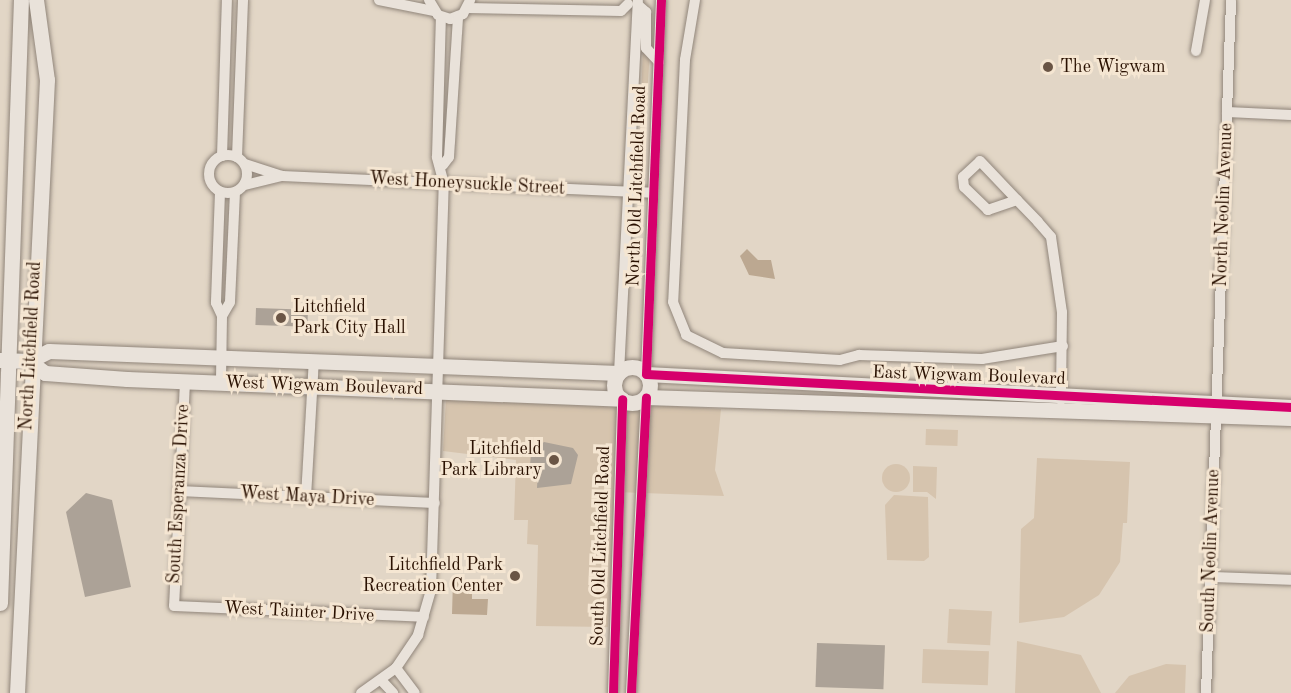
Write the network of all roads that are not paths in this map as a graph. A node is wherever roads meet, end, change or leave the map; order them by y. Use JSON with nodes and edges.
{"nodes":[{"id":1,"x":21,"y":0,"type":"edge"},
{"id":2,"x":36,"y":0,"type":"edge"},
{"id":3,"x":227,"y":0,"type":"edge"},
{"id":4,"x":243,"y":0,"type":"edge"},
{"id":5,"x":379,"y":0,"type":"edge"},
{"id":6,"x":661,"y":0,"type":"edge"},
{"id":7,"x":695,"y":0,"type":"edge"},
{"id":8,"x":1205,"y":0,"type":"edge"},
{"id":9,"x":1231,"y":0,"type":"edge"},
{"id":10,"x":632,"y":2,"type":"edge"},
{"id":11,"x":468,"y":4,"type":"edge"},
{"id":12,"x":435,"y":9,"type":"edge"},
{"id":13,"x":459,"y":16,"type":"junction"},
{"id":14,"x":1196,"y":51,"type":"dead end"},
{"id":15,"x":658,"y":62,"type":"junction"},
{"id":16,"x":1227,"y":112,"type":"junction"},
{"id":17,"x":1291,"y":114,"type":"edge"},
{"id":18,"x":222,"y":156,"type":"junction"},
{"id":19,"x":241,"y":161,"type":"junction"},
{"id":20,"x":443,"y":165,"type":"junction"},
{"id":21,"x":282,"y":176,"type":"junction"},
{"id":22,"x":444,"y":184,"type":"junction"},
{"id":23,"x":244,"y":185,"type":"junction"},
{"id":24,"x":220,"y":192,"type":"junction"},
{"id":25,"x":629,"y":192,"type":"junction"},
{"id":26,"x":235,"y":193,"type":"junction"},
{"id":27,"x":653,"y":193,"type":"junction"},
{"id":28,"x":1017,"y":200,"type":"junction"},
{"id":29,"x":222,"y":316,"type":"junction"},
{"id":30,"x":1063,"y":346,"type":"junction"},
{"id":31,"x":222,"y":356,"type":"junction"},
{"id":32,"x":4,"y":360,"type":"edge"},
{"id":33,"x":314,"y":360,"type":"junction"},
{"id":34,"x":29,"y":361,"type":"junction"},
{"id":35,"x":619,"y":374,"type":"junction"},
{"id":36,"x":646,"y":374,"type":"junction"},
{"id":37,"x":439,"y":376,"type":"junction"},
{"id":38,"x":185,"y":382,"type":"junction"},
{"id":39,"x":221,"y":383,"type":"junction"},
{"id":40,"x":310,"y":386,"type":"junction"},
{"id":41,"x":645,"y":397,"type":"junction"},
{"id":42,"x":622,"y":399,"type":"junction"},
{"id":43,"x":1061,"y":404,"type":"junction"},
{"id":44,"x":1291,"y":407,"type":"edge"},
{"id":45,"x":1216,"y":410,"type":"junction"},
{"id":46,"x":1291,"y":418,"type":"edge"},
{"id":47,"x":180,"y":492,"type":"junction"},
{"id":48,"x":306,"y":497,"type":"junction"},
{"id":49,"x":435,"y":503,"type":"junction"},
{"id":50,"x":1210,"y":577,"type":"junction"},
{"id":51,"x":1291,"y":580,"type":"edge"},
{"id":52,"x":0,"y":603,"type":"edge"},
{"id":53,"x":174,"y":606,"type":"joint"},
{"id":54,"x":424,"y":617,"type":"junction"},
{"id":55,"x":396,"y":668,"type":"junction"},
{"id":56,"x":381,"y":680,"type":"junction"},
{"id":57,"x":17,"y":693,"type":"edge"},
{"id":58,"x":361,"y":693,"type":"edge"},
{"id":59,"x":393,"y":693,"type":"edge"},
{"id":60,"x":415,"y":693,"type":"edge"},
{"id":61,"x":613,"y":693,"type":"edge"},
{"id":62,"x":631,"y":693,"type":"edge"},
{"id":63,"x":1206,"y":693,"type":"edge"}],
"edges":[{"from":1,"to":32,"type":"street","name":"North Litchfield Road"},
{"from":2,"to":34,"type":"street","name":"North Litchfield Road"},
{"from":3,"to":18,"type":"street"},
{"from":4,"to":19,"type":"street"},
{"from":5,"to":12,"type":"street"},
{"from":6,"to":15,"type":"street","name":"North Old Litchfield Road"},
{"from":7,"to":30,"type":"street"},
{"from":8,"to":14,"type":"street"},
{"from":9,"to":16,"type":"street","name":"North Neolin Avenue"},
{"from":10,"to":11,"type":"street"},
{"from":10,"to":15,"type":"street"},
{"from":10,"to":25,"type":"street","name":"North Old Litchfield Road"},
{"from":11,"to":13,"type":"street"},
{"from":12,"to":13,"type":"street"},
{"from":12,"to":20,"type":"street"},
{"from":13,"to":20,"type":"street"},
{"from":15,"to":27,"type":"street","name":"North Old Litchfield Road"},
{"from":16,"to":17,"type":"street"},
{"from":16,"to":45,"type":"street","name":"North Neolin Avenue"},
{"from":18,"to":19,"type":"street"},
{"from":18,"to":24,"type":"street"},
{"from":19,"to":21,"type":"street","name":"West Honeysuckle Street"},
{"from":19,"to":23,"type":"street"},
{"from":20,"to":22,"type":"street"},
{"from":21,"to":22,"type":"street","name":"West Honeysuckle Street"},
{"from":21,"to":23,"type":"street","name":"West Honeysuckle Street"},
{"from":22,"to":25,"type":"street","name":"West Honeysuckle Street"},
{"from":22,"to":37,"type":"street"},
{"from":23,"to":26,"type":"street"},
{"from":24,"to":26,"type":"street"},
{"from":24,"to":29,"type":"street"},
{"from":25,"to":27,"type":"street","name":"West Honeysuckle Street"},
{"from":25,"to":35,"type":"street","name":"North Old Litchfield Road"},
{"from":26,"to":29,"type":"street"},
{"from":27,"to":36,"type":"street","name":"North Old Litchfield Road"},
{"from":28,"to":28,"type":"street"},
{"from":28,"to":30,"type":"street"},
{"from":29,"to":31,"type":"street"},
{"from":30,"to":43,"type":"street"},
{"from":31,"to":33,"type":"street","name":"West Wigwam Boulevard"},
{"from":31,"to":34,"type":"street","name":"West Wigwam Boulevard"},
{"from":31,"to":39,"type":"street"},
{"from":32,"to":34,"type":"street","name":"West Wigwam Boulevard"},
{"from":32,"to":52,"type":"street","name":"North Litchfield Road"},
{"from":33,"to":37,"type":"street","name":"West Wigwam Boulevard"},
{"from":33,"to":40,"type":"street"},
{"from":34,"to":38,"type":"street","name":"West Wigwam Boulevard"},
{"from":34,"to":57,"type":"street","name":"North Litchfield Road"},
{"from":35,"to":36,"type":"street"},
{"from":35,"to":37,"type":"street","name":"West Wigwam Boulevard"},
{"from":35,"to":42,"type":"street"},
{"from":36,"to":41,"type":"street"},
{"from":36,"to":43,"type":"street","name":"East Wigwam Boulevard"},
{"from":37,"to":40,"type":"street","name":"West Wigwam Boulevard"},
{"from":37,"to":42,"type":"street","name":"West Wigwam Boulevard"},
{"from":37,"to":49,"type":"street"},
{"from":38,"to":39,"type":"street","name":"West Wigwam Boulevard"},
{"from":38,"to":47,"type":"street","name":"South Esperanza Drive"},
{"from":39,"to":40,"type":"street","name":"West Wigwam Boulevard"},
{"from":40,"to":48,"type":"street"},
{"from":41,"to":42,"type":"street"},
{"from":41,"to":43,"type":"street","name":"East Wigwam Boulevard"},
{"from":41,"to":62,"type":"street","name":"South Old Litchfield Road"},
{"from":42,"to":61,"type":"street","name":"South Old Litchfield Road"},
{"from":43,"to":45,"type":"street","name":"East Wigwam Boulevard"},
{"from":44,"to":45,"type":"street","name":"East Wigwam Boulevard"},
{"from":45,"to":46,"type":"street","name":"East Wigwam Boulevard"},
{"from":45,"to":50,"type":"street","name":"South Neolin Avenue"},
{"from":47,"to":48,"type":"street","name":"West Maya Drive"},
{"from":47,"to":53,"type":"street","name":"South Esperanza Drive"},
{"from":48,"to":49,"type":"street","name":"West Maya Drive"},
{"from":49,"to":54,"type":"street"},
{"from":50,"to":51,"type":"street"},
{"from":50,"to":63,"type":"street","name":"South Neolin Avenue"},
{"from":53,"to":54,"type":"street","name":"West Tainter Drive"},
{"from":54,"to":55,"type":"street"},
{"from":55,"to":56,"type":"street"},
{"from":55,"to":60,"type":"street"},
{"from":56,"to":58,"type":"street"},
{"from":56,"to":59,"type":"street"}]}
